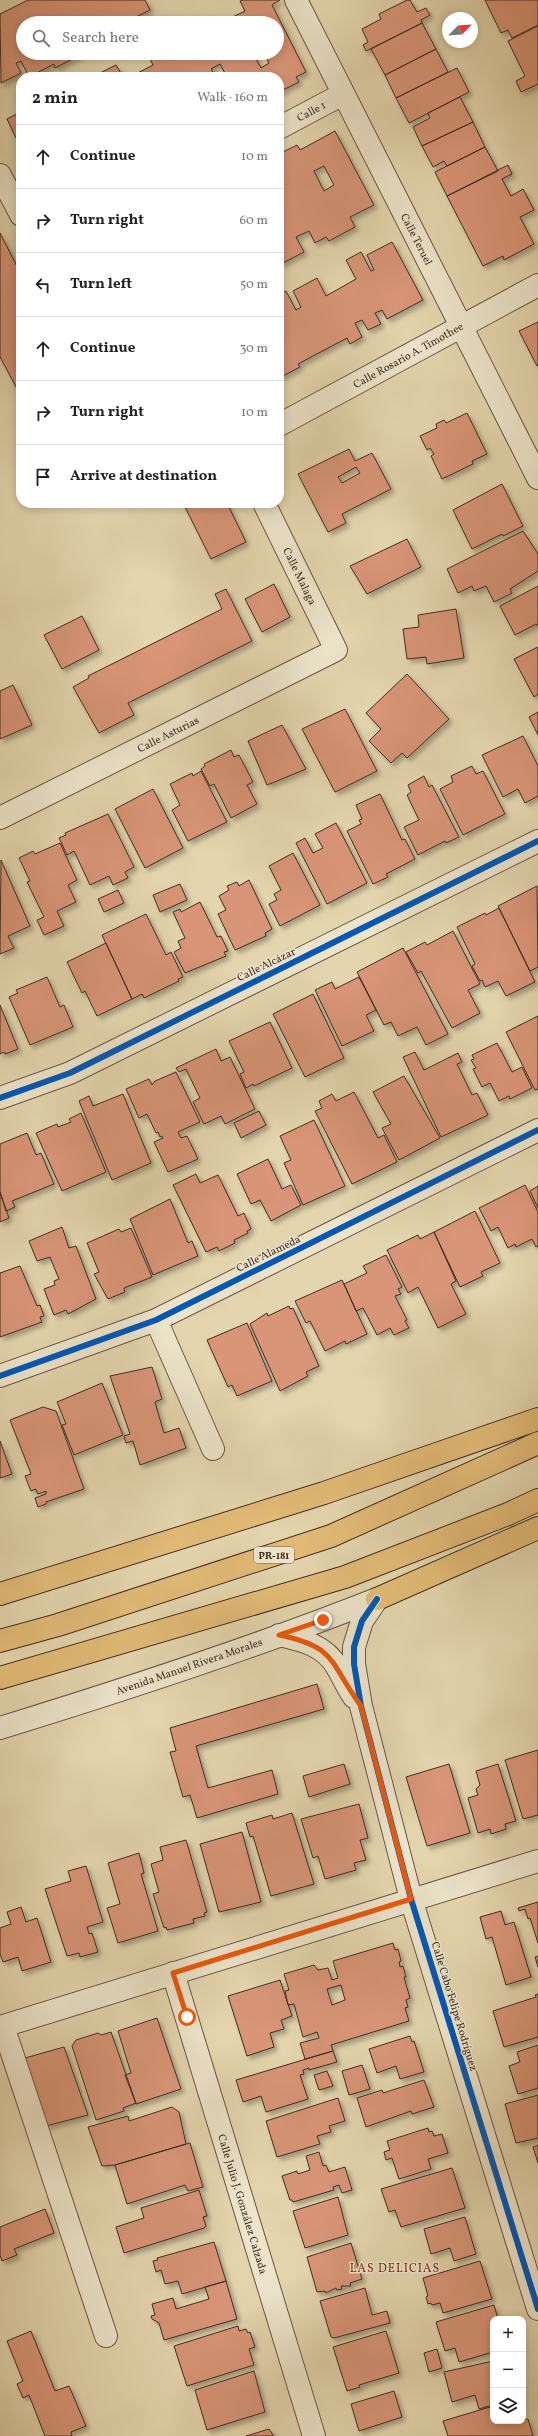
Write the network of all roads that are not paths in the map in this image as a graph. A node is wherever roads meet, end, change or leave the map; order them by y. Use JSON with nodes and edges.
{"nodes":[{"id":1,"x":296,"y":0,"type":"edge"},
{"id":2,"x":343,"y":94,"type":"junction"},
{"id":3,"x":284,"y":125,"type":"edge"},
{"id":4,"x":0,"y":175,"type":"edge"},
{"id":5,"x":16,"y":205,"type":"edge"},
{"id":6,"x":538,"y":286,"type":"edge"},
{"id":7,"x":462,"y":325,"type":"junction"},
{"id":8,"x":284,"y":422,"type":"edge"},
{"id":9,"x":538,"y":478,"type":"edge"},
{"id":10,"x":266,"y":508,"type":"edge"},
{"id":11,"x":336,"y":650,"type":"joint"},
{"id":12,"x":0,"y":818,"type":"edge"},
{"id":13,"x":538,"y":841,"type":"edge"},
{"id":14,"x":0,"y":1098,"type":"edge"},
{"id":15,"x":538,"y":1130,"type":"edge"},
{"id":16,"x":156,"y":1320,"type":"junction"},
{"id":17,"x":0,"y":1376,"type":"edge"},
{"id":18,"x":538,"y":1419,"type":"edge"},
{"id":19,"x":538,"y":1443,"type":"edge"},
{"id":20,"x":213,"y":1449,"type":"dead end"},
{"id":21,"x":538,"y":1500,"type":"edge"},
{"id":22,"x":538,"y":1528,"type":"edge"},
{"id":23,"x":0,"y":1594,"type":"edge"},
{"id":24,"x":377,"y":1599,"type":"junction"},
{"id":25,"x":279,"y":1635,"type":"junction"},
{"id":26,"x":0,"y":1641,"type":"edge"},
{"id":27,"x":0,"y":1678,"type":"edge"},
{"id":28,"x":361,"y":1706,"type":"junction"},
{"id":29,"x":0,"y":1728,"type":"edge"},
{"id":30,"x":538,"y":1861,"type":"edge"},
{"id":31,"x":411,"y":1899,"type":"junction"},
{"id":32,"x":173,"y":1973,"type":"junction"},
{"id":33,"x":1,"y":2026,"type":"edge"},
{"id":34,"x":538,"y":2309,"type":"edge"},
{"id":35,"x":106,"y":2336,"type":"dead end"},
{"id":36,"x":314,"y":2436,"type":"edge"}],
"edges":[{"from":1,"to":2,"type":"street","name":"Calle Teruel"},
{"from":2,"to":3,"type":"street","name":"Calle 1"},
{"from":2,"to":7,"type":"street","name":"Calle Teruel"},
{"from":4,"to":5,"type":"street"},
{"from":6,"to":7,"type":"street","name":"Calle Rosario A. Timothee"},
{"from":7,"to":8,"type":"street","name":"Calle Rosario A. Timothee"},
{"from":7,"to":9,"type":"street","name":"Calle Teruel"},
{"from":10,"to":11,"type":"street","name":"Calle Malaga"},
{"from":11,"to":12,"type":"street","name":"Calle Asturias"},
{"from":13,"to":14,"type":"street","name":"Calle Alcázar"},
{"from":15,"to":16,"type":"street","name":"Calle Alameda"},
{"from":16,"to":17,"type":"street","name":"Calle Alameda"},
{"from":16,"to":20,"type":"street"},
{"from":18,"to":23,"type":"highway"},
{"from":19,"to":26,"type":"highway","number":"PR-181"},
{"from":21,"to":27,"type":"highway"},
{"from":22,"to":24,"type":"highway"},
{"from":24,"to":25,"type":"street","name":"Avenida Manuel Rivera Morales"},
{"from":24,"to":28,"type":"street","name":"Calle Cabo Felipe Rodríguez"},
{"from":25,"to":28,"type":"street"},
{"from":25,"to":29,"type":"street","name":"Avenida Manuel Rivera Morales"},
{"from":28,"to":31,"type":"street","name":"Calle Cabo Felipe Rodríguez"},
{"from":30,"to":31,"type":"street"},
{"from":31,"to":32,"type":"street"},
{"from":31,"to":34,"type":"street","name":"Calle Cabo Felipe Rodríguez"},
{"from":32,"to":33,"type":"street"},
{"from":32,"to":36,"type":"street","name":"Calle Julio J. González Calzada"},
{"from":33,"to":35,"type":"street"}]}
